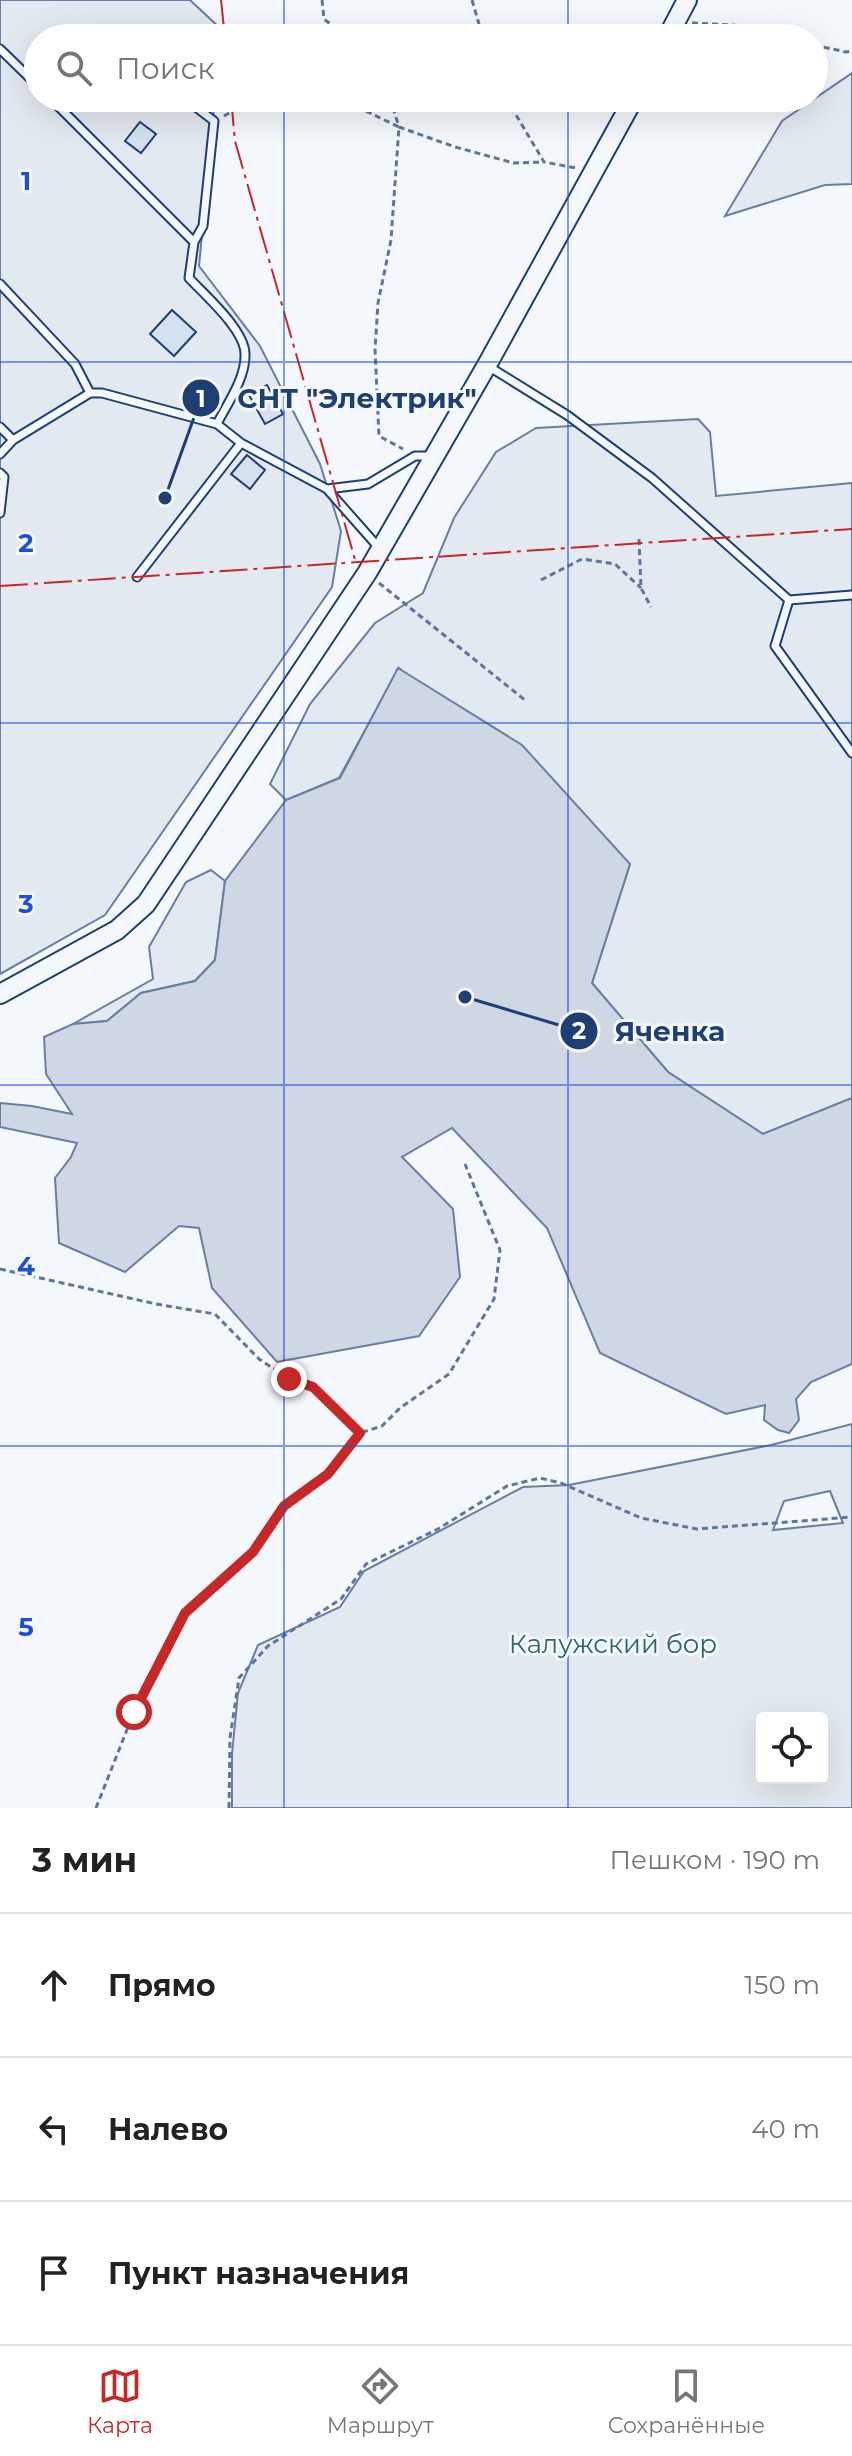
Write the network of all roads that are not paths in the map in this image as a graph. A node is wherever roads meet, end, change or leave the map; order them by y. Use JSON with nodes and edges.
{"nodes":[{"id":1,"x":687,"y":0,"type":"edge"},
{"id":2,"x":675,"y":24,"type":"edge"},
{"id":3,"x":0,"y":49,"type":"edge"},
{"id":4,"x":24,"y":72,"type":"edge"},
{"id":5,"x":64,"y":112,"type":"edge"},
{"id":6,"x":202,"y":112,"type":"edge"},
{"id":7,"x":626,"y":112,"type":"edge"},
{"id":8,"x":194,"y":242,"type":"junction"},
{"id":9,"x":0,"y":284,"type":"edge"},
{"id":10,"x":487,"y":365,"type":"junction"},
{"id":11,"x":90,"y":393,"type":"junction"},
{"id":12,"x":217,"y":424,"type":"junction"},
{"id":13,"x":0,"y":427,"type":"edge"},
{"id":14,"x":13,"y":440,"type":"junction"},
{"id":15,"x":241,"y":443,"type":"junction"},
{"id":16,"x":0,"y":454,"type":"edge"},
{"id":17,"x":435,"y":456,"type":"junction"},
{"id":18,"x":0,"y":473,"type":"edge"},
{"id":19,"x":327,"y":489,"type":"junction"},
{"id":20,"x":0,"y":513,"type":"edge"},
{"id":21,"x":381,"y":550,"type":"junction"},
{"id":22,"x":137,"y":577,"type":"dead end"},
{"id":23,"x":852,"y":595,"type":"edge"},
{"id":24,"x":789,"y":600,"type":"junction"},
{"id":25,"x":852,"y":753,"type":"edge"},
{"id":26,"x":0,"y":994,"type":"edge"}],
"edges":[{"from":1,"to":2,"type":"street"},
{"from":3,"to":4,"type":"lane"},
{"from":5,"to":8,"type":"lane"},
{"from":6,"to":8,"type":"lane"},
{"from":7,"to":10,"type":"street"},
{"from":8,"to":12,"type":"lane"},
{"from":9,"to":11,"type":"lane"},
{"from":10,"to":17,"type":"street"},
{"from":10,"to":24,"type":"lane"},
{"from":11,"to":12,"type":"lane"},
{"from":11,"to":14,"type":"lane"},
{"from":12,"to":15,"type":"lane"},
{"from":13,"to":14,"type":"lane"},
{"from":14,"to":16,"type":"lane"},
{"from":15,"to":19,"type":"lane"},
{"from":15,"to":22,"type":"lane"},
{"from":17,"to":19,"type":"lane"},
{"from":17,"to":21,"type":"street"},
{"from":18,"to":20,"type":"lane"},
{"from":19,"to":21,"type":"lane"},
{"from":21,"to":26,"type":"street"},
{"from":23,"to":24,"type":"lane"},
{"from":24,"to":25,"type":"lane"}]}
